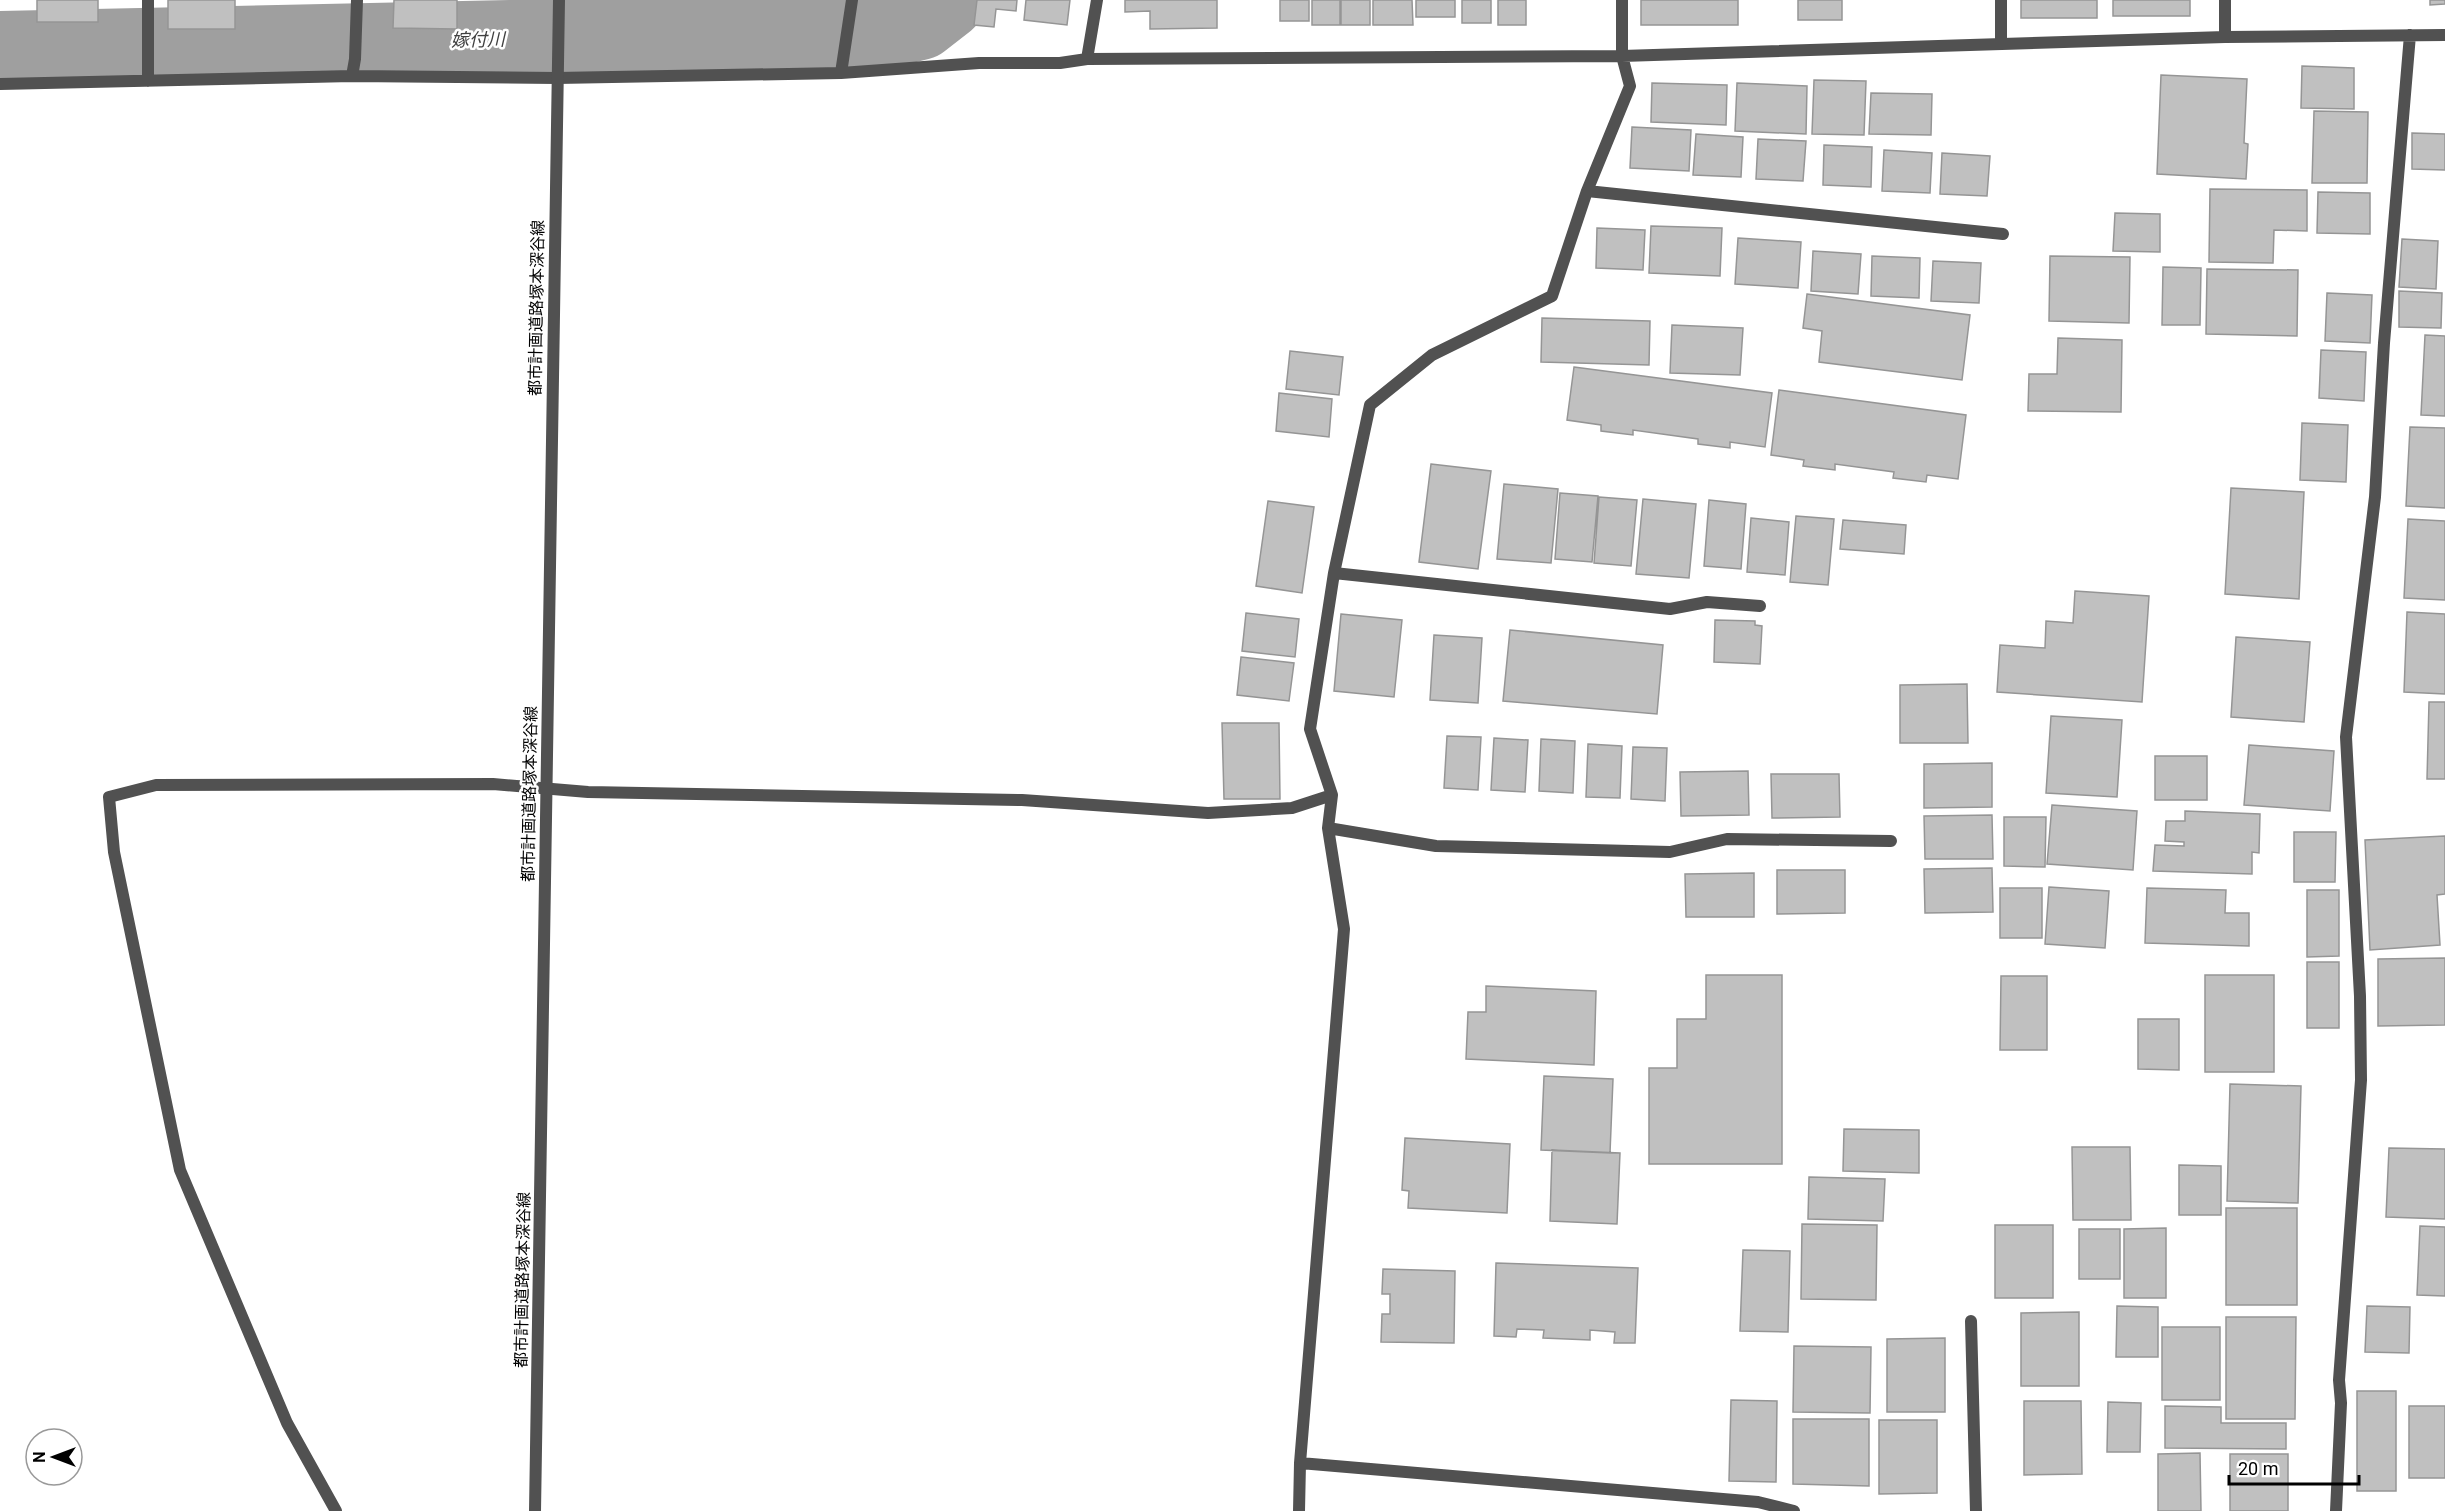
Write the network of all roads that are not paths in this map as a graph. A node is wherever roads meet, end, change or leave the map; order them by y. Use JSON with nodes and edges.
{"nodes":[{"id":1,"x":148,"y":0,"type":"edge"},
{"id":2,"x":357,"y":0,"type":"edge"},
{"id":3,"x":559,"y":0,"type":"edge"},
{"id":4,"x":1097,"y":0,"type":"edge"},
{"id":5,"x":1622,"y":0,"type":"edge"},
{"id":6,"x":2001,"y":0,"type":"edge"},
{"id":7,"x":2225,"y":0,"type":"edge"},
{"id":8,"x":852,"y":3,"type":"edge"},
{"id":9,"x":2410,"y":35,"type":"junction"},
{"id":10,"x":2445,"y":35,"type":"edge"},
{"id":11,"x":2225,"y":37,"type":"junction"},
{"id":12,"x":2001,"y":44,"type":"junction"},
{"id":13,"x":1622,"y":56,"type":"junction"},
{"id":14,"x":1087,"y":58,"type":"junction"},
{"id":15,"x":841,"y":73,"type":"junction"},
{"id":16,"x":352,"y":76,"type":"junction"},
{"id":17,"x":557,"y":78,"type":"junction"},
{"id":18,"x":148,"y":81,"type":"junction"},
{"id":19,"x":0,"y":84,"type":"edge"},
{"id":20,"x":1587,"y":191,"type":"junction"},
{"id":21,"x":2003,"y":234,"type":"dead end"},
{"id":22,"x":1334,"y":573,"type":"junction"},
{"id":23,"x":1760,"y":606,"type":"dead end"},
{"id":24,"x":545,"y":788,"type":"junction"},
{"id":25,"x":1332,"y":795,"type":"junction"},
{"id":26,"x":1328,"y":828,"type":"junction"},
{"id":27,"x":1891,"y":841,"type":"dead end"},
{"id":28,"x":1971,"y":1321,"type":"dead end"},
{"id":29,"x":1300,"y":1463,"type":"junction"},
{"id":30,"x":336,"y":1511,"type":"edge"},
{"id":31,"x":535,"y":1511,"type":"edge"},
{"id":32,"x":1299,"y":1511,"type":"edge"},
{"id":33,"x":1794,"y":1511,"type":"edge"},
{"id":34,"x":1976,"y":1511,"type":"edge"},
{"id":35,"x":2336,"y":1511,"type":"edge"}],
"edges":[{"from":1,"to":18,"type":"street"},
{"from":2,"to":16,"type":"street"},
{"from":3,"to":17,"type":"street","name":"都市計画道路塚本深谷線"},
{"from":4,"to":14,"type":"street"},
{"from":5,"to":13,"type":"street"},
{"from":6,"to":12,"type":"street"},
{"from":7,"to":11,"type":"street"},
{"from":8,"to":15,"type":"street"},
{"from":9,"to":10,"type":"street"},
{"from":9,"to":11,"type":"street"},
{"from":9,"to":35,"type":"street"},
{"from":11,"to":12,"type":"street"},
{"from":12,"to":13,"type":"street"},
{"from":13,"to":14,"type":"street"},
{"from":13,"to":20,"type":"street"},
{"from":14,"to":15,"type":"street"},
{"from":15,"to":17,"type":"street"},
{"from":16,"to":17,"type":"street"},
{"from":16,"to":18,"type":"street"},
{"from":17,"to":24,"type":"street","name":"都市計画道路塚本深谷線"},
{"from":18,"to":19,"type":"street"},
{"from":20,"to":21,"type":"street"},
{"from":20,"to":22,"type":"street"},
{"from":22,"to":23,"type":"street"},
{"from":22,"to":25,"type":"street"},
{"from":24,"to":25,"type":"street"},
{"from":24,"to":30,"type":"street"},
{"from":24,"to":31,"type":"street","name":"都市計画道路塚本深谷線"},
{"from":25,"to":26,"type":"street"},
{"from":26,"to":27,"type":"street"},
{"from":26,"to":29,"type":"street"},
{"from":28,"to":34,"type":"street"},
{"from":29,"to":32,"type":"street"},
{"from":29,"to":33,"type":"street"}]}
